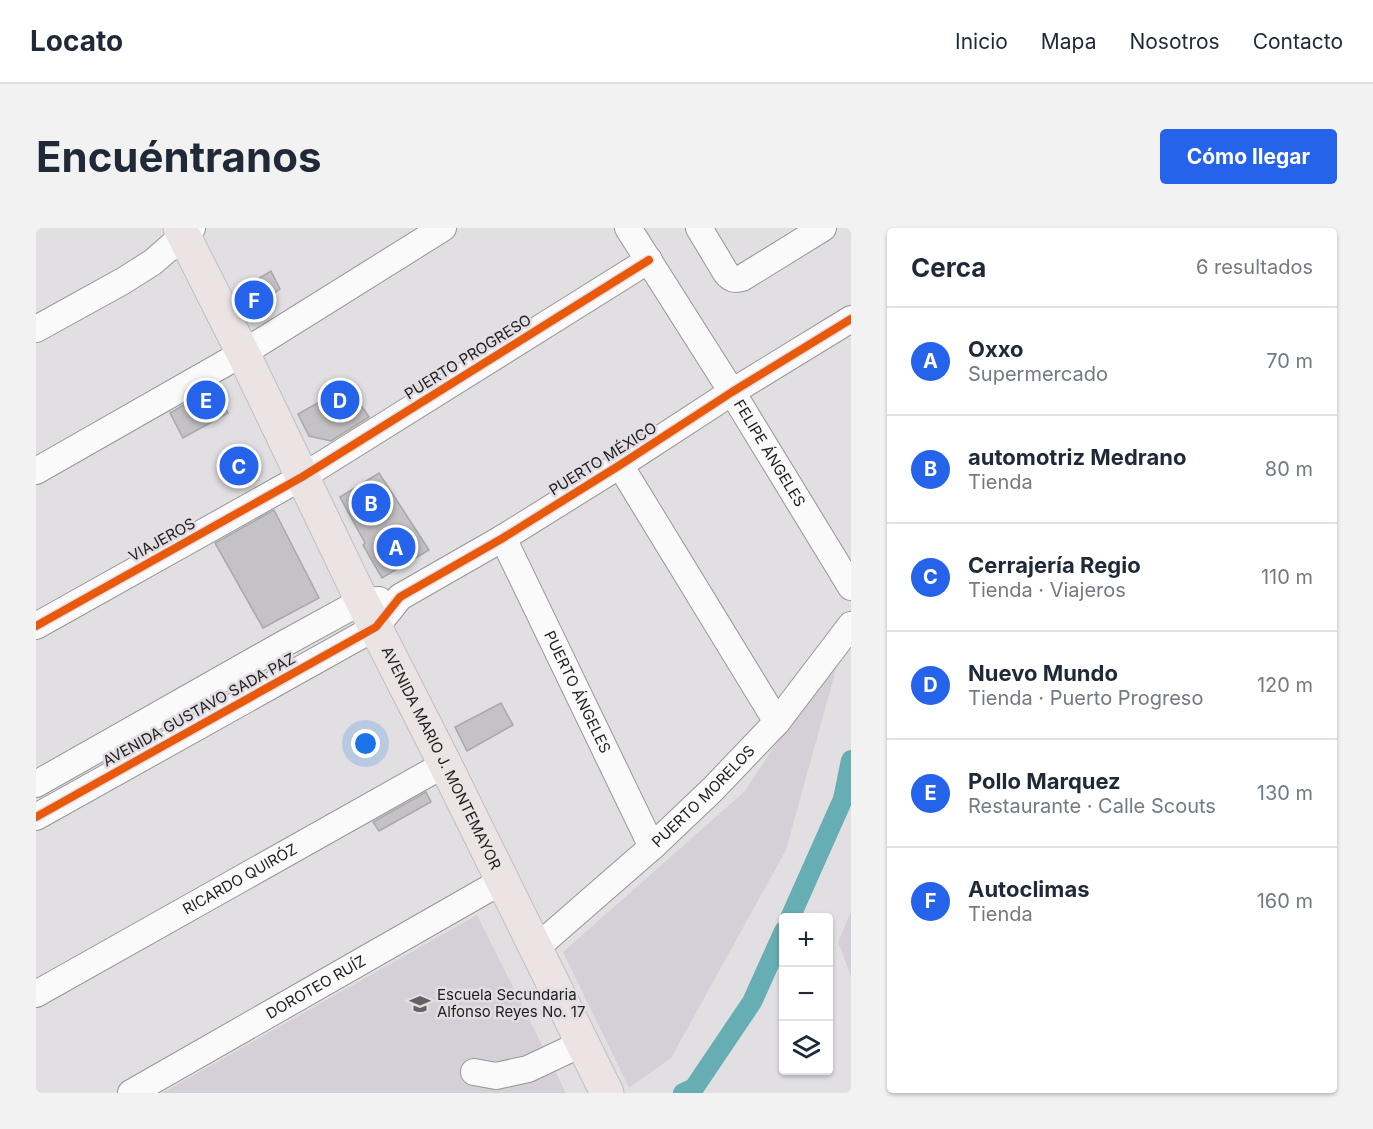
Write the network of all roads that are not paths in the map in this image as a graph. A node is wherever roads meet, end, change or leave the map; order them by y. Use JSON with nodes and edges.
{"nodes":[{"id":1,"x":443,"y":228,"type":"edge"},
{"id":2,"x":628,"y":228,"type":"edge"},
{"id":3,"x":699,"y":228,"type":"edge"},
{"id":4,"x":823,"y":228,"type":"edge"},
{"id":5,"x":185,"y":230,"type":"edge"},
{"id":6,"x":649,"y":260,"type":"junction"},
{"id":7,"x":851,"y":319,"type":"edge"},
{"id":8,"x":36,"y":329,"type":"edge"},
{"id":9,"x":243,"y":353,"type":"junction"},
{"id":10,"x":732,"y":392,"type":"junction"},
{"id":11,"x":620,"y":465,"type":"junction"},
{"id":12,"x":36,"y":471,"type":"edge"},
{"id":13,"x":302,"y":477,"type":"junction"},
{"id":14,"x":503,"y":538,"type":"junction"},
{"id":15,"x":851,"y":587,"type":"edge"},
{"id":16,"x":369,"y":614,"type":"junction"},
{"id":17,"x":851,"y":625,"type":"edge"},
{"id":18,"x":36,"y":626,"type":"edge"},
{"id":19,"x":777,"y":722,"type":"junction"},
{"id":20,"x":445,"y":764,"type":"junction"},
{"id":21,"x":36,"y":784,"type":"edge"},
{"id":22,"x":36,"y":817,"type":"edge"},
{"id":23,"x":652,"y":847,"type":"junction"},
{"id":24,"x":502,"y":881,"type":"junction"},
{"id":25,"x":536,"y":948,"type":"junction"},
{"id":26,"x":36,"y":994,"type":"edge"},
{"id":27,"x":583,"y":1043,"type":"junction"},
{"id":28,"x":474,"y":1072,"type":"dead end"},
{"id":29,"x":130,"y":1093,"type":"edge"},
{"id":30,"x":607,"y":1093,"type":"edge"}],
"edges":[{"from":1,"to":9,"type":"street"},
{"from":2,"to":6,"type":"street","name":"FELIPE ÁNGELES"},
{"from":3,"to":4,"type":"street"},
{"from":5,"to":8,"type":"street"},
{"from":5,"to":9,"type":"main road","name":"AVENIDA MARIO J. MONTEMAYOR"},
{"from":6,"to":10,"type":"street","name":"FELIPE ÁNGELES"},
{"from":6,"to":13,"type":"street","name":"PUERTO PROGRESO"},
{"from":7,"to":10,"type":"street","name":"PUERTO MÉXICO"},
{"from":9,"to":12,"type":"street"},
{"from":9,"to":13,"type":"main road","name":"AVENIDA MARIO J. MONTEMAYOR"},
{"from":10,"to":11,"type":"street","name":"PUERTO MÉXICO"},
{"from":10,"to":15,"type":"street","name":"FELIPE ÁNGELES"},
{"from":11,"to":14,"type":"street","name":"PUERTO MÉXICO"},
{"from":11,"to":19,"type":"street"},
{"from":13,"to":16,"type":"main road","name":"AVENIDA MARIO J. MONTEMAYOR"},
{"from":13,"to":18,"type":"street","name":"VIAJEROS"},
{"from":14,"to":16,"type":"street","name":"PUERTO MÉXICO"},
{"from":14,"to":23,"type":"street","name":"PUERTO ÁNGELES"},
{"from":16,"to":20,"type":"main road","name":"AVENIDA MARIO J. MONTEMAYOR"},
{"from":16,"to":21,"type":"street","name":"AVENIDA GUSTAVO SADA PAZ"},
{"from":16,"to":22,"type":"street","name":"AVENIDA GUSTAVO SADA PAZ"},
{"from":17,"to":19,"type":"street","name":"PUERTO MORELOS"},
{"from":19,"to":23,"type":"street","name":"PUERTO MORELOS"},
{"from":20,"to":24,"type":"main road","name":"AVENIDA MARIO J. MONTEMAYOR"},
{"from":20,"to":26,"type":"street","name":"RICARDO QUIRÓZ"},
{"from":23,"to":25,"type":"street","name":"PUERTO MORELOS"},
{"from":24,"to":25,"type":"main road","name":"AVENIDA MARIO J. MONTEMAYOR"},
{"from":24,"to":29,"type":"street","name":"DOROTEO RUÍZ"},
{"from":25,"to":27,"type":"main road","name":"AVENIDA MARIO J. MONTEMAYOR"},
{"from":27,"to":28,"type":"street"},
{"from":27,"to":30,"type":"main road","name":"AVENIDA MARIO J. MONTEMAYOR"}]}
